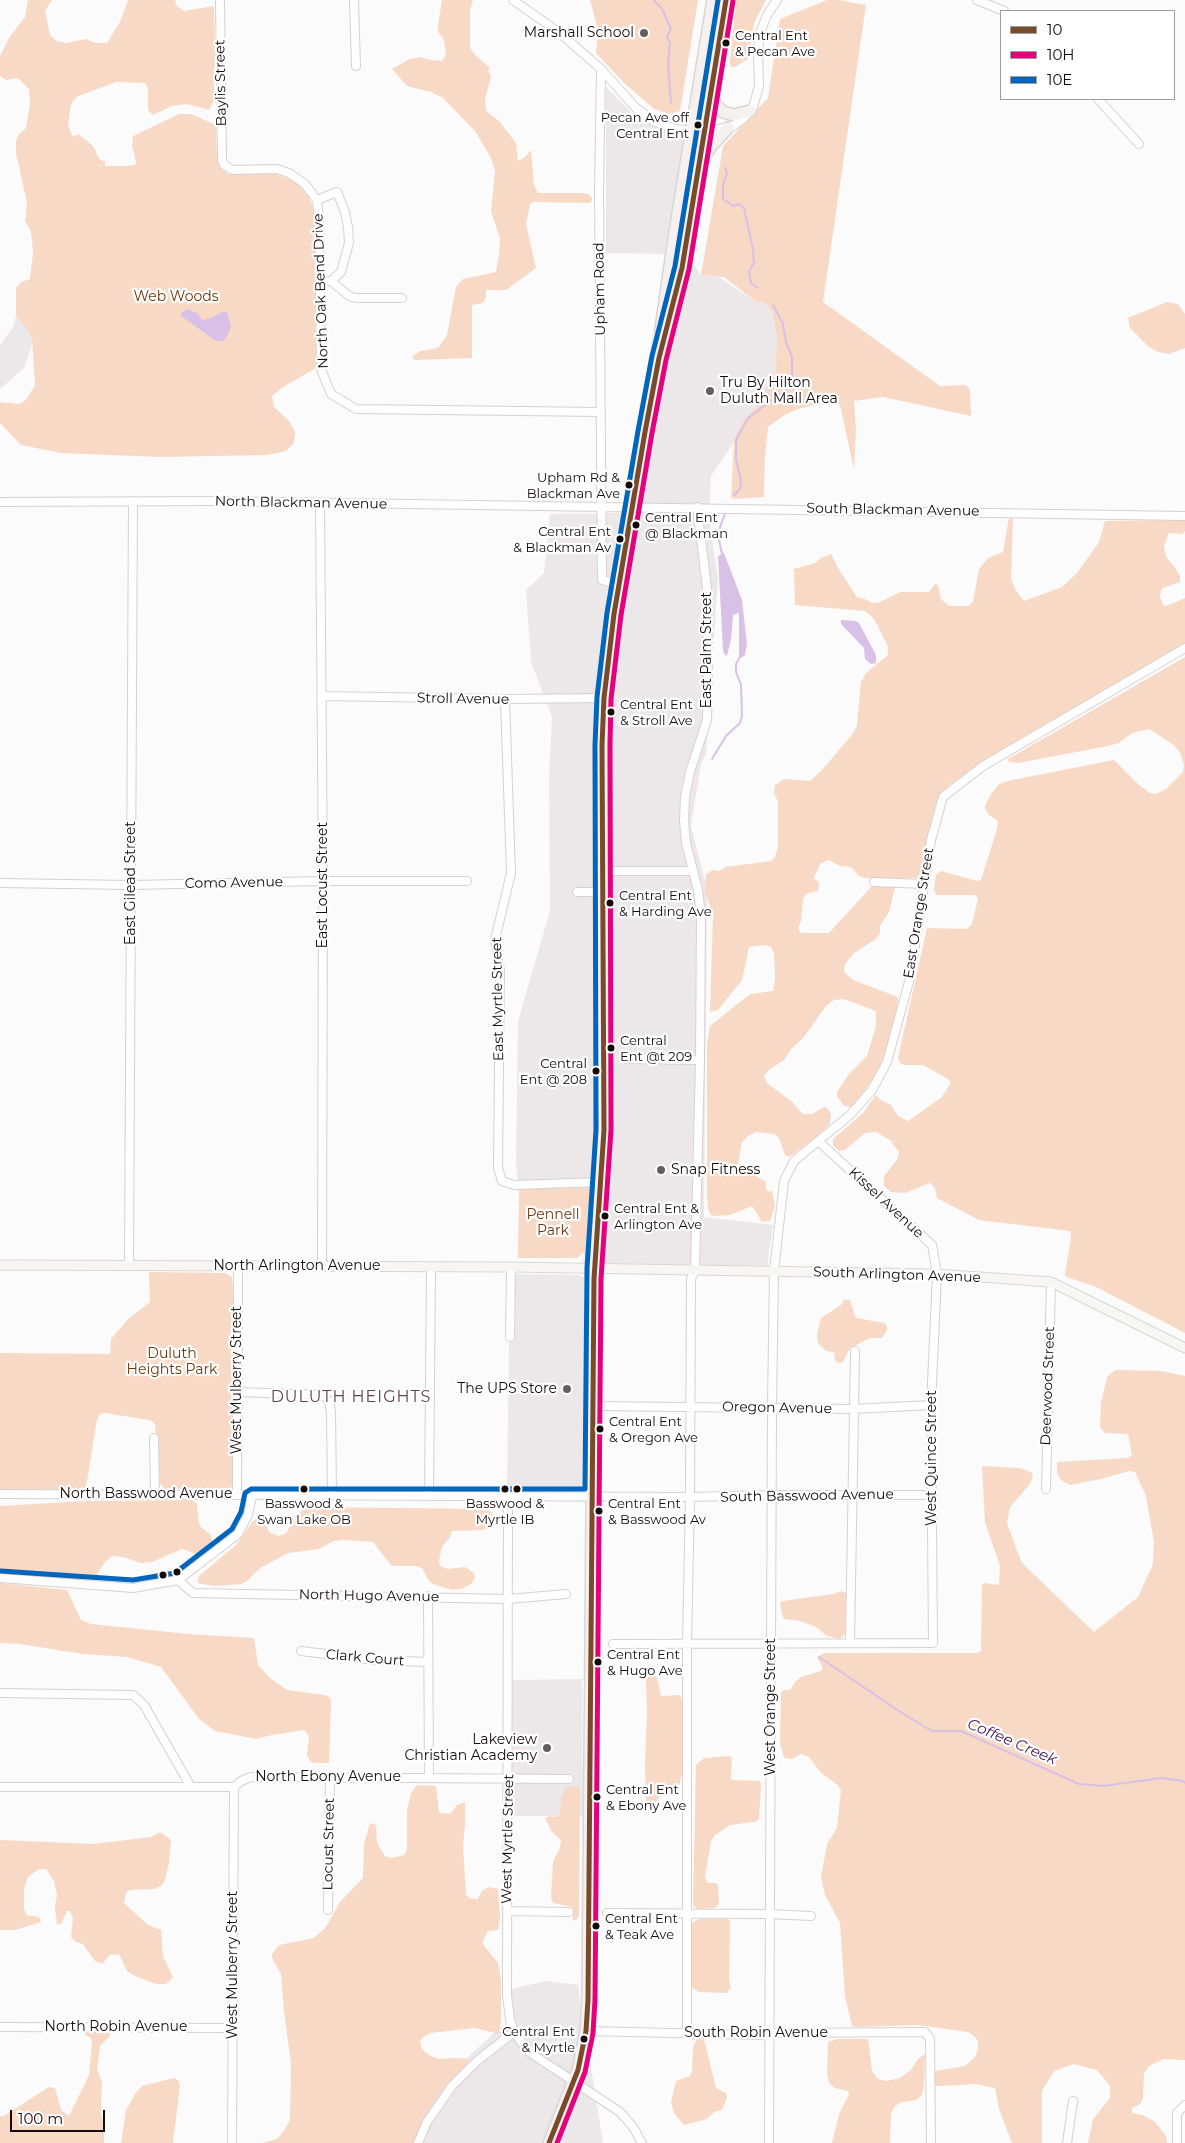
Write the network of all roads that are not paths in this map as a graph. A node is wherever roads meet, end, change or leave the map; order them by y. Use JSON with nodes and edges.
{"nodes":[{"id":1,"x":220,"y":0,"type":"edge"},
{"id":2,"x":354,"y":0,"type":"edge"},
{"id":3,"x":513,"y":0,"type":"edge"},
{"id":4,"x":713,"y":0,"type":"edge"},
{"id":5,"x":726,"y":0,"type":"edge"},
{"id":6,"x":778,"y":0,"type":"edge"},
{"id":7,"x":977,"y":0,"type":"edge"},
{"id":8,"x":1002,"y":10,"type":"edge"},
{"id":9,"x":356,"y":66,"type":"dead end"},
{"id":10,"x":601,"y":70,"type":"junction"},
{"id":11,"x":711,"y":92,"type":"junction"},
{"id":12,"x":1099,"y":100,"type":"edge"},
{"id":13,"x":750,"y":111,"type":"junction"},
{"id":14,"x":728,"y":128,"type":"junction"},
{"id":15,"x":691,"y":132,"type":"junction"},
{"id":16,"x":705,"y":132,"type":"junction"},
{"id":17,"x":1139,"y":144,"type":"dead end"},
{"id":18,"x":224,"y":165,"type":"joint"},
{"id":19,"x":699,"y":168,"type":"junction"},
{"id":20,"x":316,"y":200,"type":"junction"},
{"id":21,"x":319,"y":280,"type":"junction"},
{"id":22,"x":331,"y":281,"type":"junction"},
{"id":23,"x":402,"y":298,"type":"dead end"},
{"id":24,"x":659,"y":358,"type":"junction"},
{"id":25,"x":601,"y":412,"type":"junction"},
{"id":26,"x":133,"y":501,"type":"junction"},
{"id":27,"x":0,"y":502,"type":"edge"},
{"id":28,"x":320,"y":504,"type":"junction"},
{"id":29,"x":697,"y":507,"type":"junction"},
{"id":30,"x":602,"y":508,"type":"junction"},
{"id":31,"x":632,"y":509,"type":"junction"},
{"id":32,"x":1185,"y":516,"type":"edge"},
{"id":33,"x":619,"y":584,"type":"junction"},
{"id":34,"x":1185,"y":648,"type":"edge"},
{"id":35,"x":322,"y":696,"type":"junction"},
{"id":36,"x":604,"y":698,"type":"junction"},
{"id":37,"x":505,"y":700,"type":"junction"},
{"id":38,"x":603,"y":871,"type":"junction"},
{"id":39,"x":692,"y":871,"type":"junction"},
{"id":40,"x":323,"y":881,"type":"junction"},
{"id":41,"x":467,"y":881,"type":"dead end"},
{"id":42,"x":874,"y":882,"type":"dead end"},
{"id":43,"x":0,"y":883,"type":"edge"},
{"id":44,"x":131,"y":884,"type":"junction"},
{"id":45,"x":924,"y":884,"type":"junction"},
{"id":46,"x":576,"y":892,"type":"dead end"},
{"id":47,"x":603,"y":892,"type":"junction"},
{"id":48,"x":625,"y":1059,"type":"dead end"},
{"id":49,"x":700,"y":1060,"type":"junction"},
{"id":50,"x":818,"y":1140,"type":"junction"},
{"id":51,"x":602,"y":1182,"type":"junction"},
{"id":52,"x":0,"y":1265,"type":"edge"},
{"id":53,"x":129,"y":1265,"type":"junction"},
{"id":54,"x":238,"y":1266,"type":"junction"},
{"id":55,"x":322,"y":1266,"type":"junction"},
{"id":56,"x":431,"y":1267,"type":"junction"},
{"id":57,"x":511,"y":1267,"type":"junction"},
{"id":58,"x":594,"y":1268,"type":"junction"},
{"id":59,"x":696,"y":1270,"type":"junction"},
{"id":60,"x":774,"y":1271,"type":"junction"},
{"id":61,"x":936,"y":1274,"type":"junction"},
{"id":62,"x":1051,"y":1282,"type":"junction"},
{"id":63,"x":510,"y":1336,"type":"dead end"},
{"id":64,"x":1185,"y":1348,"type":"edge"},
{"id":65,"x":855,"y":1351,"type":"dead end"},
{"id":66,"x":238,"y":1392,"type":"junction"},
{"id":67,"x":931,"y":1405,"type":"junction"},
{"id":68,"x":593,"y":1406,"type":"junction"},
{"id":69,"x":690,"y":1406,"type":"junction"},
{"id":70,"x":772,"y":1407,"type":"junction"},
{"id":71,"x":853,"y":1409,"type":"junction"},
{"id":72,"x":154,"y":1438,"type":"dead end"},
{"id":73,"x":1046,"y":1489,"type":"dead end"},
{"id":74,"x":0,"y":1494,"type":"edge"},
{"id":75,"x":852,"y":1494,"type":"junction"},
{"id":76,"x":155,"y":1495,"type":"junction"},
{"id":77,"x":237,"y":1495,"type":"junction"},
{"id":78,"x":332,"y":1495,"type":"junction"},
{"id":79,"x":772,"y":1495,"type":"junction"},
{"id":80,"x":932,"y":1495,"type":"junction"},
{"id":81,"x":252,"y":1496,"type":"junction"},
{"id":82,"x":429,"y":1496,"type":"junction"},
{"id":83,"x":508,"y":1497,"type":"junction"},
{"id":84,"x":592,"y":1497,"type":"junction"},
{"id":85,"x":690,"y":1497,"type":"junction"},
{"id":86,"x":0,"y":1578,"type":"edge"},
{"id":87,"x":178,"y":1580,"type":"junction"},
{"id":88,"x":566,"y":1594,"type":"dead end"},
{"id":89,"x":428,"y":1596,"type":"junction"},
{"id":90,"x":508,"y":1599,"type":"junction"},
{"id":91,"x":772,"y":1642,"type":"junction"},
{"id":92,"x":850,"y":1642,"type":"junction"},
{"id":93,"x":613,"y":1644,"type":"dead end"},
{"id":94,"x":686,"y":1644,"type":"junction"},
{"id":95,"x":301,"y":1651,"type":"dead end"},
{"id":96,"x":428,"y":1662,"type":"junction"},
{"id":97,"x":0,"y":1693,"type":"edge"},
{"id":98,"x":330,"y":1777,"type":"junction"},
{"id":99,"x":429,"y":1777,"type":"junction"},
{"id":100,"x":509,"y":1779,"type":"junction"},
{"id":101,"x":569,"y":1779,"type":"dead end"},
{"id":102,"x":234,"y":1787,"type":"junction"},
{"id":103,"x":0,"y":1788,"type":"edge"},
{"id":104,"x":191,"y":1788,"type":"junction"},
{"id":105,"x":328,"y":1910,"type":"dead end"},
{"id":106,"x":507,"y":1911,"type":"junction"},
{"id":107,"x":570,"y":1912,"type":"dead end"},
{"id":108,"x":607,"y":1913,"type":"dead end"},
{"id":109,"x":688,"y":1914,"type":"junction"},
{"id":110,"x":769,"y":1914,"type":"junction"},
{"id":111,"x":811,"y":1916,"type":"dead end"},
{"id":112,"x":0,"y":2026,"type":"edge"},
{"id":113,"x":232,"y":2028,"type":"junction"},
{"id":114,"x":586,"y":2031,"type":"junction"},
{"id":115,"x":514,"y":2032,"type":"junction"},
{"id":116,"x":687,"y":2033,"type":"junction"},
{"id":117,"x":768,"y":2034,"type":"junction"},
{"id":118,"x":574,"y":2083,"type":"junction"},
{"id":119,"x":1073,"y":2101,"type":"dead end"},
{"id":120,"x":1185,"y":2105,"type":"edge"},
{"id":121,"x":232,"y":2143,"type":"edge"},
{"id":122,"x":418,"y":2143,"type":"edge"},
{"id":123,"x":549,"y":2143,"type":"edge"},
{"id":124,"x":642,"y":2143,"type":"edge"},
{"id":125,"x":769,"y":2143,"type":"edge"},
{"id":126,"x":931,"y":2143,"type":"edge"},
{"id":127,"x":1067,"y":2143,"type":"edge"},
{"id":128,"x":1177,"y":2143,"type":"edge"}],
"edges":[{"from":1,"to":18,"type":"street","name":"Baylis Street"},
{"from":2,"to":9,"type":"street"},
{"from":3,"to":10,"type":"street"},
{"from":4,"to":15,"type":"highway"},
{"from":5,"to":11,"type":"highway"},
{"from":6,"to":13,"type":"street"},
{"from":7,"to":8,"type":"street"},
{"from":10,"to":15,"type":"street"},
{"from":10,"to":25,"type":"street","name":"Upham Road"},
{"from":11,"to":13,"type":"highway"},
{"from":11,"to":16,"type":"highway"},
{"from":12,"to":17,"type":"street"},
{"from":13,"to":14,"type":"street"},
{"from":14,"to":16,"type":"street"},
{"from":14,"to":19,"type":"highway"},
{"from":15,"to":16,"type":"street"},
{"from":15,"to":24,"type":"highway"},
{"from":16,"to":19,"type":"highway"},
{"from":18,"to":20,"type":"street","name":"North Oak Bend Drive"},
{"from":19,"to":24,"type":"highway"},
{"from":20,"to":21,"type":"street","name":"North Oak Bend Drive"},
{"from":20,"to":22,"type":"street"},
{"from":21,"to":22,"type":"street"},
{"from":21,"to":25,"type":"street","name":"North Oak Bend Drive"},
{"from":22,"to":23,"type":"street"},
{"from":24,"to":31,"type":"highway"},
{"from":25,"to":30,"type":"street","name":"Upham Road"},
{"from":26,"to":27,"type":"street","name":"North Blackman Avenue"},
{"from":26,"to":28,"type":"street","name":"North Blackman Avenue"},
{"from":26,"to":44,"type":"street","name":"East Gilead Street"},
{"from":28,"to":30,"type":"street","name":"North Blackman Avenue"},
{"from":28,"to":35,"type":"street","name":"East Locust Street"},
{"from":29,"to":31,"type":"street","name":"South Blackman Avenue"},
{"from":29,"to":32,"type":"street","name":"South Blackman Avenue"},
{"from":29,"to":39,"type":"street","name":"East Palm Street"},
{"from":30,"to":31,"type":"street","name":"South Blackman Avenue"},
{"from":30,"to":33,"type":"street","name":"Upham Road"},
{"from":31,"to":33,"type":"highway"},
{"from":33,"to":36,"type":"highway"},
{"from":34,"to":45,"type":"street","name":"East Orange Street"},
{"from":35,"to":37,"type":"street","name":"Stroll Avenue"},
{"from":35,"to":40,"type":"street","name":"East Locust Street"},
{"from":36,"to":37,"type":"street","name":"Stroll Avenue"},
{"from":36,"to":38,"type":"highway"},
{"from":37,"to":51,"type":"street","name":"East Myrtle Street"},
{"from":38,"to":39,"type":"street"},
{"from":38,"to":47,"type":"highway"},
{"from":39,"to":49,"type":"street","name":"East Palm Street"},
{"from":40,"to":41,"type":"street","name":"Como Avenue"},
{"from":40,"to":44,"type":"street","name":"Como Avenue"},
{"from":40,"to":55,"type":"street","name":"East Locust Street"},
{"from":42,"to":45,"type":"street"},
{"from":43,"to":44,"type":"street","name":"Como Avenue"},
{"from":44,"to":53,"type":"street","name":"East Gilead Street"},
{"from":45,"to":50,"type":"street","name":"East Orange Street"},
{"from":46,"to":47,"type":"street"},
{"from":47,"to":51,"type":"highway"},
{"from":48,"to":49,"type":"street"},
{"from":49,"to":59,"type":"street","name":"East Palm Street"},
{"from":50,"to":60,"type":"street","name":"East Orange Street"},
{"from":50,"to":61,"type":"street","name":"Kissel Avenue"},
{"from":51,"to":58,"type":"highway"},
{"from":52,"to":53,"type":"main road","name":"North Arlington Avenue"},
{"from":53,"to":54,"type":"main road","name":"North Arlington Avenue"},
{"from":54,"to":55,"type":"main road","name":"North Arlington Avenue"},
{"from":54,"to":66,"type":"street","name":"West Mulberry Street"},
{"from":55,"to":56,"type":"main road","name":"North Arlington Avenue"},
{"from":56,"to":57,"type":"main road","name":"North Arlington Avenue"},
{"from":56,"to":82,"type":"street"},
{"from":57,"to":58,"type":"main road","name":"North Arlington Avenue"},
{"from":57,"to":63,"type":"street"},
{"from":58,"to":59,"type":"main road","name":"South Arlington Avenue"},
{"from":58,"to":68,"type":"highway"},
{"from":59,"to":60,"type":"main road","name":"South Arlington Avenue"},
{"from":59,"to":69,"type":"street","name":"East Palm Street"},
{"from":60,"to":61,"type":"main road","name":"South Arlington Avenue"},
{"from":60,"to":70,"type":"street","name":"West Orange Street"},
{"from":61,"to":62,"type":"main road","name":"South Arlington Avenue"},
{"from":61,"to":67,"type":"street","name":"West Quince Street"},
{"from":62,"to":64,"type":"main road","name":"South Arlington Avenue"},
{"from":62,"to":73,"type":"street","name":"Deerwood Street"},
{"from":65,"to":71,"type":"street"},
{"from":66,"to":77,"type":"street","name":"West Mulberry Street"},
{"from":66,"to":78,"type":"street"},
{"from":67,"to":71,"type":"street","name":"Oregon Avenue"},
{"from":67,"to":80,"type":"street","name":"West Quince Street"},
{"from":68,"to":69,"type":"street","name":"Oregon Avenue"},
{"from":68,"to":84,"type":"highway"},
{"from":69,"to":70,"type":"street","name":"Oregon Avenue"},
{"from":69,"to":85,"type":"street","name":"East Palm Street"},
{"from":70,"to":71,"type":"street","name":"Oregon Avenue"},
{"from":70,"to":79,"type":"street","name":"West Orange Street"},
{"from":71,"to":75,"type":"street"},
{"from":72,"to":76,"type":"street"},
{"from":74,"to":76,"type":"street","name":"North Basswood Avenue"},
{"from":75,"to":79,"type":"street","name":"South Basswood Avenue"},
{"from":75,"to":80,"type":"street","name":"South Basswood Avenue"},
{"from":75,"to":92,"type":"street"},
{"from":76,"to":77,"type":"street","name":"North Basswood Avenue"},
{"from":77,"to":81,"type":"street","name":"North Basswood Avenue"},
{"from":78,"to":81,"type":"street","name":"North Basswood Avenue"},
{"from":78,"to":82,"type":"street","name":"North Basswood Avenue"},
{"from":79,"to":85,"type":"street","name":"South Basswood Avenue"},
{"from":79,"to":91,"type":"street","name":"West Orange Street"},
{"from":80,"to":92,"type":"street","name":"West Quince Street"},
{"from":81,"to":87,"type":"street"},
{"from":82,"to":83,"type":"street","name":"North Basswood Avenue"},
{"from":83,"to":84,"type":"street","name":"North Basswood Avenue"},
{"from":83,"to":90,"type":"street","name":"West Myrtle Street"},
{"from":84,"to":85,"type":"street","name":"South Basswood Avenue"},
{"from":84,"to":114,"type":"highway"},
{"from":85,"to":94,"type":"street","name":"East Palm Street"},
{"from":86,"to":87,"type":"street"},
{"from":87,"to":89,"type":"street","name":"North Hugo Avenue"},
{"from":88,"to":90,"type":"street","name":"North Hugo Avenue"},
{"from":89,"to":90,"type":"street","name":"North Hugo Avenue"},
{"from":89,"to":96,"type":"street"},
{"from":90,"to":100,"type":"street","name":"West Myrtle Street"},
{"from":91,"to":92,"type":"street"},
{"from":91,"to":94,"type":"street"},
{"from":91,"to":110,"type":"street","name":"West Orange Street"},
{"from":93,"to":94,"type":"street"},
{"from":94,"to":109,"type":"street","name":"East Palm Street"},
{"from":95,"to":96,"type":"street","name":"Clark Court"},
{"from":96,"to":99,"type":"street"},
{"from":97,"to":104,"type":"street"},
{"from":98,"to":99,"type":"street","name":"North Ebony Avenue"},
{"from":98,"to":102,"type":"street","name":"North Ebony Avenue"},
{"from":98,"to":105,"type":"street","name":"Locust Street"},
{"from":99,"to":100,"type":"street","name":"North Ebony Avenue"},
{"from":100,"to":101,"type":"street","name":"North Ebony Avenue"},
{"from":100,"to":106,"type":"street","name":"West Myrtle Street"},
{"from":102,"to":104,"type":"street","name":"North Ebony Avenue"},
{"from":102,"to":113,"type":"street","name":"West Mulberry Street"},
{"from":103,"to":104,"type":"street","name":"North Ebony Avenue"},
{"from":106,"to":107,"type":"street"},
{"from":106,"to":115,"type":"street","name":"West Myrtle Street"},
{"from":108,"to":109,"type":"street"},
{"from":109,"to":110,"type":"street"},
{"from":109,"to":116,"type":"street","name":"East Palm Street"},
{"from":110,"to":111,"type":"street"},
{"from":110,"to":117,"type":"street","name":"West Orange Street"},
{"from":112,"to":113,"type":"street","name":"North Robin Avenue"},
{"from":113,"to":121,"type":"street","name":"West Mulberry Street"},
{"from":114,"to":116,"type":"street","name":"South Robin Avenue"},
{"from":114,"to":118,"type":"highway"},
{"from":115,"to":118,"type":"street"},
{"from":115,"to":122,"type":"street"},
{"from":116,"to":117,"type":"street","name":"South Robin Avenue"},
{"from":117,"to":125,"type":"street","name":"West Orange Street"},
{"from":117,"to":126,"type":"street","name":"South Robin Avenue"},
{"from":118,"to":123,"type":"highway"},
{"from":118,"to":124,"type":"street"},
{"from":119,"to":127,"type":"street"},
{"from":120,"to":128,"type":"street"}]}
